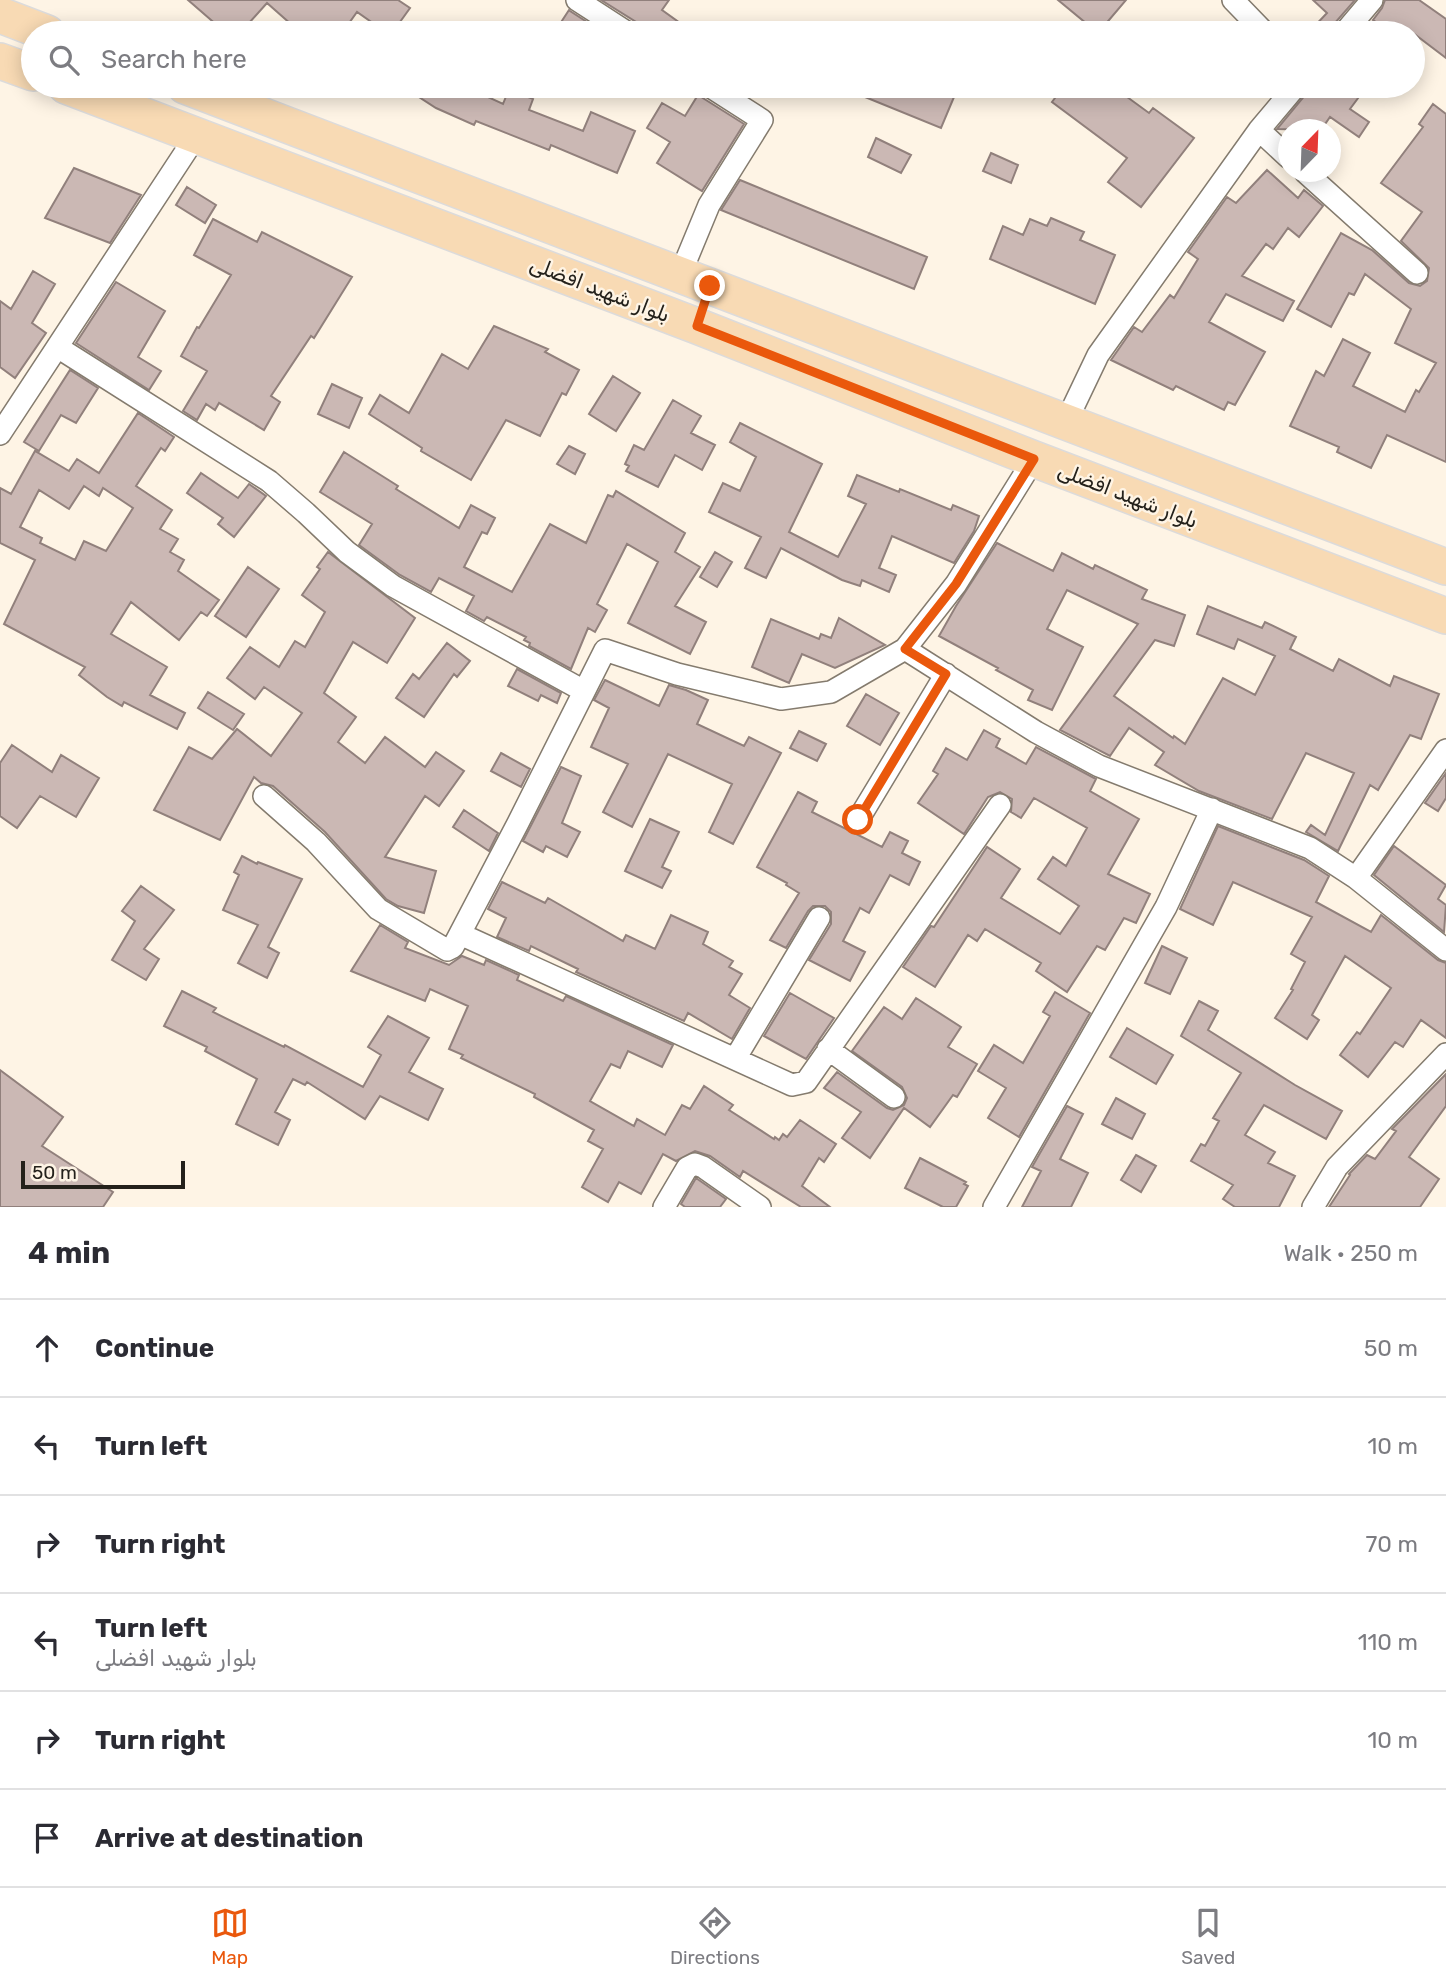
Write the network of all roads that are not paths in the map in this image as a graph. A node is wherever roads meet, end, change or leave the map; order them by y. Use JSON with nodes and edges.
{"nodes":[{"id":1,"x":577,"y":0,"type":"edge"},
{"id":2,"x":1233,"y":0,"type":"edge"},
{"id":3,"x":1372,"y":0,"type":"edge"},
{"id":4,"x":0,"y":15,"type":"edge"},
{"id":5,"x":609,"y":21,"type":"edge"},
{"id":6,"x":1253,"y":21,"type":"edge"},
{"id":7,"x":1354,"y":21,"type":"edge"},
{"id":8,"x":21,"y":23,"type":"edge"},
{"id":9,"x":0,"y":61,"type":"edge"},
{"id":10,"x":21,"y":69,"type":"edge"},
{"id":11,"x":97,"y":98,"type":"edge"},
{"id":12,"x":217,"y":98,"type":"edge"},
{"id":13,"x":728,"y":98,"type":"edge"},
{"id":14,"x":1286,"y":98,"type":"edge"},
{"id":15,"x":1259,"y":130,"type":"junction"},
{"id":16,"x":196,"y":136,"type":"junction"},
{"id":17,"x":1278,"y":147,"type":"edge"},
{"id":18,"x":1316,"y":182,"type":"edge"},
{"id":19,"x":1417,"y":273,"type":"dead end"},
{"id":20,"x":695,"y":280,"type":"junction"},
{"id":21,"x":697,"y":326,"type":"junction"},
{"id":22,"x":58,"y":348,"type":"junction"},
{"id":23,"x":1066,"y":422,"type":"junction"},
{"id":24,"x":0,"y":433,"type":"edge"},
{"id":25,"x":1034,"y":459,"type":"junction"},
{"id":26,"x":1446,"y":567,"type":"edge"},
{"id":27,"x":1446,"y":616,"type":"edge"},
{"id":28,"x":905,"y":649,"type":"junction"},
{"id":29,"x":946,"y":674,"type":"junction"},
{"id":30,"x":584,"y":691,"type":"junction"},
{"id":31,"x":1446,"y":750,"type":"edge"},
{"id":32,"x":264,"y":796,"type":"dead end"},
{"id":33,"x":1000,"y":805,"type":"dead end"},
{"id":34,"x":1212,"y":808,"type":"junction"},
{"id":35,"x":858,"y":820,"type":"dead end"},
{"id":36,"x":1356,"y":878,"type":"junction"},
{"id":37,"x":819,"y":918,"type":"dead end"},
{"id":38,"x":460,"y":934,"type":"junction"},
{"id":39,"x":1446,"y":950,"type":"edge"},
{"id":40,"x":828,"y":1049,"type":"junction"},
{"id":41,"x":1446,"y":1054,"type":"edge"},
{"id":42,"x":736,"y":1059,"type":"junction"},
{"id":43,"x":894,"y":1097,"type":"dead end"},
{"id":44,"x":664,"y":1207,"type":"edge"},
{"id":45,"x":760,"y":1207,"type":"edge"},
{"id":46,"x":994,"y":1207,"type":"edge"},
{"id":47,"x":1313,"y":1207,"type":"edge"}],
"edges":[{"from":1,"to":5,"type":"street"},
{"from":2,"to":6,"type":"street"},
{"from":3,"to":7,"type":"street"},
{"from":4,"to":8,"type":"main road"},
{"from":9,"to":10,"type":"main road"},
{"from":11,"to":16,"type":"main road","name":"بلوار شهید افضلی"},
{"from":12,"to":20,"type":"main road","name":"بلوار شهید افضلی"},
{"from":13,"to":20,"type":"street"},
{"from":14,"to":15,"type":"street"},
{"from":15,"to":17,"type":"street"},
{"from":15,"to":23,"type":"street"},
{"from":16,"to":21,"type":"main road","name":"بلوار شهید افضلی"},
{"from":16,"to":22,"type":"street"},
{"from":18,"to":19,"type":"street"},
{"from":20,"to":21,"type":"main road"},
{"from":20,"to":23,"type":"main road","name":"بلوار شهید افضلی"},
{"from":21,"to":25,"type":"main road","name":"بلوار شهید افضلی"},
{"from":22,"to":24,"type":"street"},
{"from":22,"to":30,"type":"street"},
{"from":23,"to":26,"type":"main road","name":"بلوار شهید افضلی"},
{"from":25,"to":27,"type":"main road","name":"بلوار شهید افضلی"},
{"from":25,"to":28,"type":"street"},
{"from":28,"to":29,"type":"street"},
{"from":28,"to":30,"type":"street"},
{"from":29,"to":34,"type":"street"},
{"from":29,"to":35,"type":"street"},
{"from":30,"to":38,"type":"street"},
{"from":31,"to":36,"type":"street"},
{"from":32,"to":38,"type":"street"},
{"from":33,"to":40,"type":"street"},
{"from":34,"to":36,"type":"street"},
{"from":34,"to":46,"type":"street"},
{"from":36,"to":39,"type":"street"},
{"from":37,"to":42,"type":"street"},
{"from":38,"to":42,"type":"street"},
{"from":40,"to":42,"type":"street"},
{"from":40,"to":43,"type":"street"},
{"from":41,"to":47,"type":"street"},
{"from":44,"to":45,"type":"street"}]}
